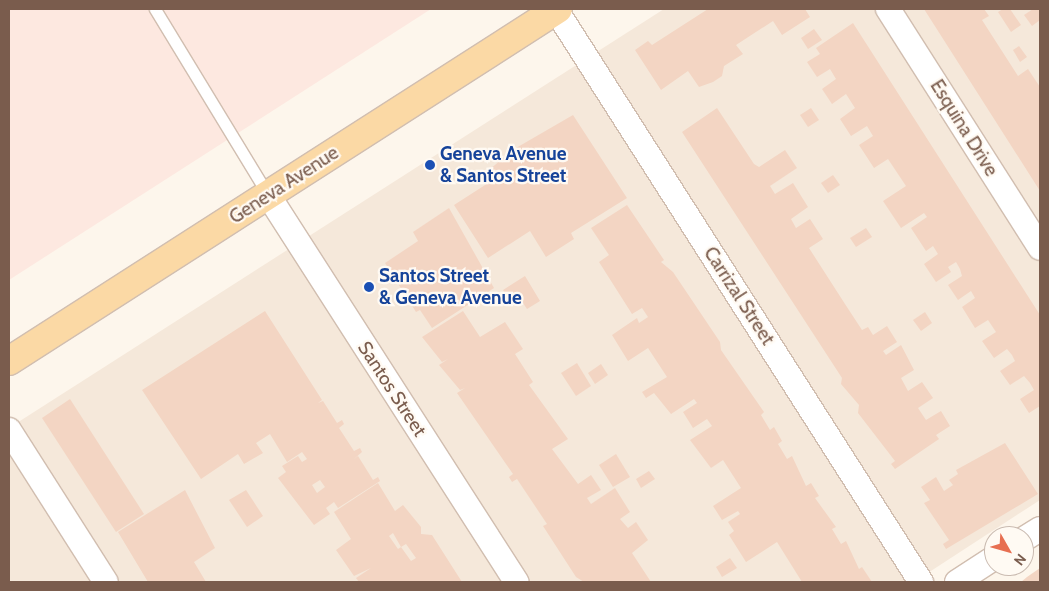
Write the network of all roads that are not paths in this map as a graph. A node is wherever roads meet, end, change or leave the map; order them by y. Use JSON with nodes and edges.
{"nodes":[{"id":1,"x":154,"y":9,"type":"edge"},
{"id":2,"x":557,"y":9,"type":"edge"},
{"id":3,"x":888,"y":9,"type":"edge"},
{"id":4,"x":268,"y":195,"type":"junction"},
{"id":5,"x":1040,"y":248,"type":"edge"},
{"id":6,"x":9,"y":361,"type":"edge"},
{"id":7,"x":9,"y":430,"type":"edge"},
{"id":8,"x":984,"y":564,"type":"edge"},
{"id":9,"x":106,"y":582,"type":"edge"},
{"id":10,"x":516,"y":582,"type":"edge"},
{"id":11,"x":921,"y":582,"type":"edge"},
{"id":12,"x":956,"y":582,"type":"edge"}],
"edges":[{"from":1,"to":4,"type":"lane"},
{"from":2,"to":4,"type":"main road","name":"Geneva Avenue"},
{"from":2,"to":11,"type":"street","name":"Carrizal Street"},
{"from":3,"to":5,"type":"street","name":"Esquina Drive"},
{"from":4,"to":6,"type":"main road","name":"Geneva Avenue"},
{"from":4,"to":10,"type":"street","name":"Santos Street"},
{"from":7,"to":9,"type":"street"},
{"from":8,"to":12,"type":"street"}]}
